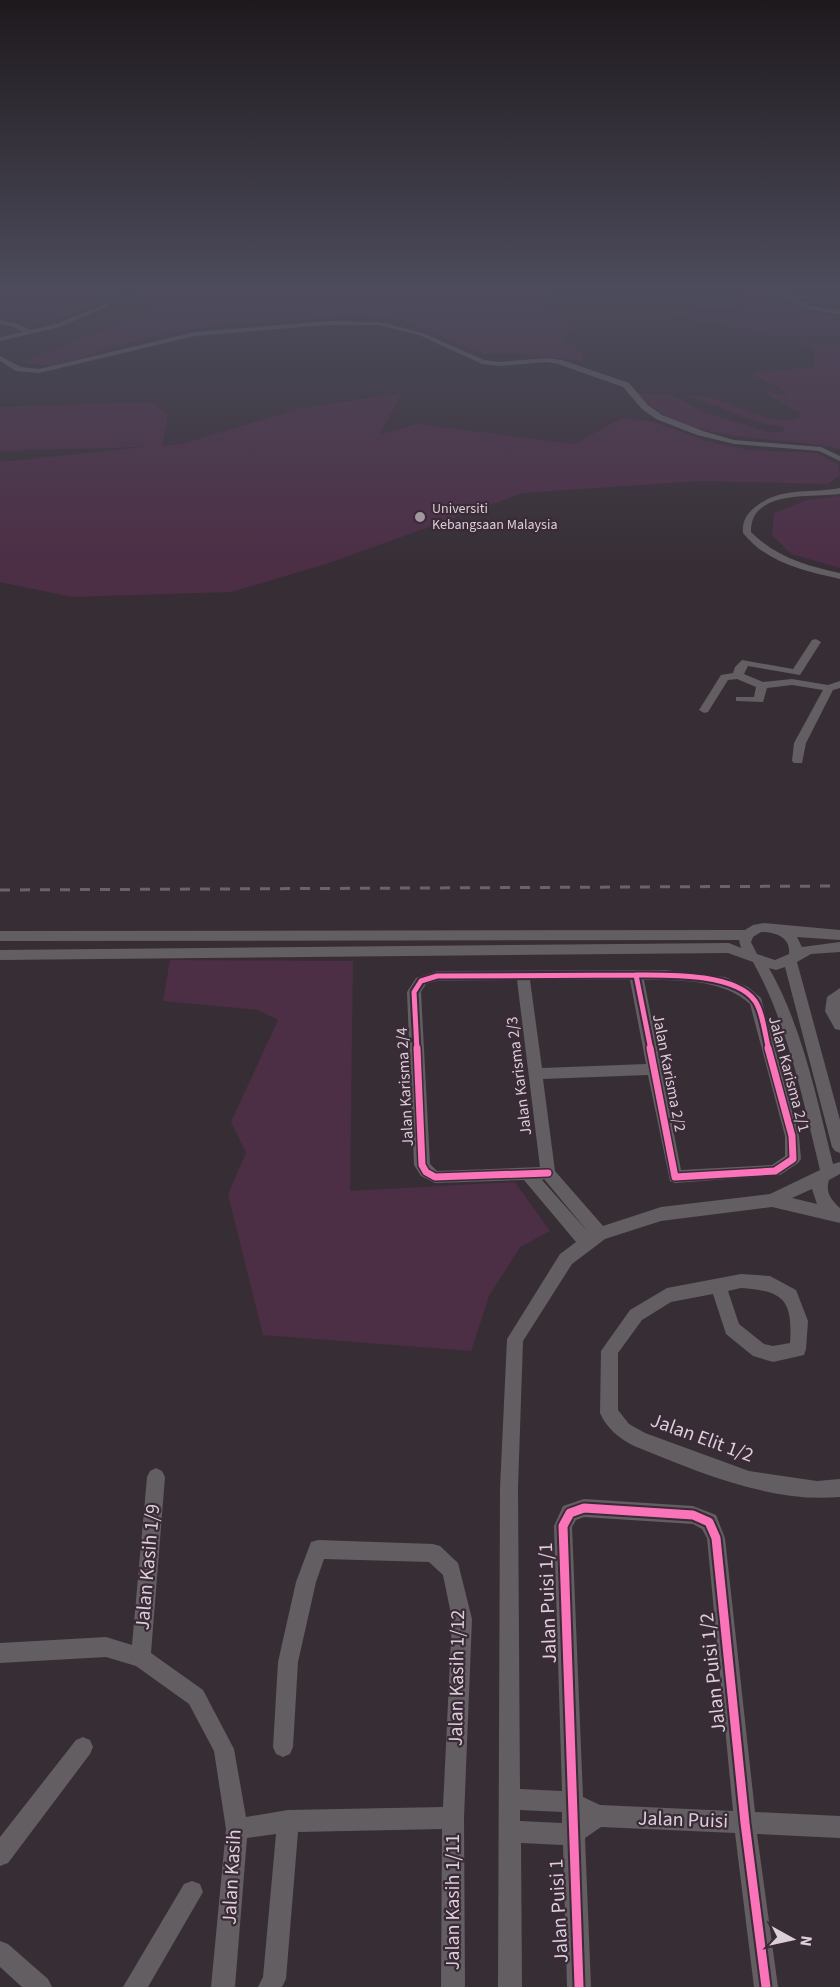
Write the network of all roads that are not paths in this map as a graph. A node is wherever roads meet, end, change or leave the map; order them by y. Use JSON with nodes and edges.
{"nodes":[{"id":1,"x":619,"y":383,"type":"edge"},
{"id":2,"x":840,"y":459,"type":"edge"},
{"id":3,"x":840,"y":491,"type":"edge"},
{"id":4,"x":840,"y":576,"type":"edge"},
{"id":5,"x":816,"y":642,"type":"dead end"},
{"id":6,"x":738,"y":676,"type":"junction"},
{"id":7,"x":762,"y":685,"type":"junction"},
{"id":8,"x":834,"y":686,"type":"edge"},
{"id":9,"x":740,"y":699,"type":"dead end"},
{"id":10,"x":704,"y":710,"type":"dead end"},
{"id":11,"x":798,"y":760,"type":"dead end"},
{"id":12,"x":782,"y":931,"type":"junction"},
{"id":13,"x":840,"y":935,"type":"edge"},
{"id":14,"x":0,"y":936,"type":"edge"},
{"id":15,"x":747,"y":936,"type":"junction"},
{"id":16,"x":840,"y":947,"type":"edge"},
{"id":17,"x":0,"y":955,"type":"edge"},
{"id":18,"x":756,"y":959,"type":"junction"},
{"id":19,"x":792,"y":959,"type":"junction"},
{"id":20,"x":636,"y":974,"type":"junction"},
{"id":21,"x":523,"y":976,"type":"junction"},
{"id":22,"x":836,"y":997,"type":"edge"},
{"id":23,"x":840,"y":1025,"type":"edge"},
{"id":24,"x":654,"y":1069,"type":"junction"},
{"id":25,"x":538,"y":1074,"type":"junction"},
{"id":26,"x":840,"y":1147,"type":"edge"},
{"id":27,"x":830,"y":1172,"type":"edge"},
{"id":28,"x":548,"y":1173,"type":"junction"},
{"id":29,"x":528,"y":1174,"type":"junction"},
{"id":30,"x":675,"y":1177,"type":"joint"},
{"id":31,"x":772,"y":1200,"type":"junction"},
{"id":32,"x":838,"y":1215,"type":"edge"},
{"id":33,"x":593,"y":1238,"type":"junction"},
{"id":34,"x":719,"y":1287,"type":"junction"},
{"id":35,"x":156,"y":1477,"type":"dead end"},
{"id":36,"x":840,"y":1488,"type":"edge"},
{"id":37,"x":709,"y":1522,"type":"joint"},
{"id":38,"x":0,"y":1653,"type":"edge"},
{"id":39,"x":141,"y":1658,"type":"junction"},
{"id":40,"x":83,"y":1747,"type":"dead end"},
{"id":41,"x":283,"y":1747,"type":"dead end"},
{"id":42,"x":510,"y":1798,"type":"junction"},
{"id":43,"x":571,"y":1802,"type":"junction"},
{"id":44,"x":598,"y":1816,"type":"junction"},
{"id":45,"x":453,"y":1818,"type":"junction"},
{"id":46,"x":288,"y":1821,"type":"junction"},
{"id":47,"x":745,"y":1823,"type":"junction"},
{"id":48,"x":840,"y":1827,"type":"edge"},
{"id":49,"x":237,"y":1829,"type":"junction"},
{"id":50,"x":510,"y":1832,"type":"junction"},
{"id":51,"x":572,"y":1834,"type":"junction"},
{"id":52,"x":0,"y":1855,"type":"edge"},
{"id":53,"x":192,"y":1892,"type":"dead end"},
{"id":54,"x":0,"y":1952,"type":"edge"},
{"id":55,"x":40,"y":1987,"type":"edge"},
{"id":56,"x":135,"y":1987,"type":"edge"},
{"id":57,"x":223,"y":1987,"type":"edge"},
{"id":58,"x":270,"y":1987,"type":"edge"},
{"id":59,"x":453,"y":1987,"type":"edge"},
{"id":60,"x":510,"y":1987,"type":"edge"},
{"id":61,"x":579,"y":1987,"type":"edge"},
{"id":62,"x":766,"y":1987,"type":"edge"}],
"edges":[{"from":1,"to":2,"type":"street"},
{"from":3,"to":4,"type":"street"},
{"from":5,"to":6,"type":"street"},
{"from":6,"to":7,"type":"street"},
{"from":6,"to":10,"type":"street"},
{"from":7,"to":8,"type":"street"},
{"from":7,"to":9,"type":"street"},
{"from":8,"to":11,"type":"street"},
{"from":12,"to":13,"type":"street"},
{"from":12,"to":15,"type":"street"},
{"from":12,"to":19,"type":"street"},
{"from":14,"to":15,"type":"street"},
{"from":15,"to":18,"type":"street"},
{"from":16,"to":19,"type":"street"},
{"from":17,"to":18,"type":"street"},
{"from":18,"to":19,"type":"street"},
{"from":18,"to":27,"type":"street"},
{"from":19,"to":26,"type":"street"},
{"from":20,"to":21,"type":"street"},
{"from":20,"to":24,"type":"street","name":"Jalan Karisma 2/2"},
{"from":20,"to":30,"type":"street","name":"Jalan Karisma 2/1"},
{"from":21,"to":25,"type":"street","name":"Jalan Karisma 2/3"},
{"from":21,"to":29,"type":"street","name":"Jalan Karisma 2/4"},
{"from":22,"to":23,"type":"street"},
{"from":24,"to":25,"type":"street"},
{"from":24,"to":30,"type":"street","name":"Jalan Karisma 2/2"},
{"from":25,"to":28,"type":"street","name":"Jalan Karisma 2/3"},
{"from":27,"to":31,"type":"street"},
{"from":27,"to":32,"type":"street"},
{"from":28,"to":29,"type":"street","name":"Jalan Karisma 2/4"},
{"from":28,"to":33,"type":"street"},
{"from":29,"to":33,"type":"street"},
{"from":31,"to":32,"type":"street"},
{"from":31,"to":33,"type":"street"},
{"from":33,"to":42,"type":"street"},
{"from":34,"to":34,"type":"street","name":"Jalan Elit 1/2"},
{"from":34,"to":36,"type":"street","name":"Jalan Elit 1/2"},
{"from":35,"to":39,"type":"street","name":"Jalan Kasih 1/9"},
{"from":37,"to":43,"type":"street","name":"Jalan Puisi 1/1"},
{"from":37,"to":47,"type":"street","name":"Jalan Puisi 1/2"},
{"from":38,"to":39,"type":"street","name":"Jalan Kasih"},
{"from":39,"to":49,"type":"street","name":"Jalan Kasih"},
{"from":40,"to":52,"type":"street"},
{"from":41,"to":45,"type":"street","name":"Jalan Kasih 1/12"},
{"from":42,"to":43,"type":"street","name":"Jalan Puisi"},
{"from":42,"to":50,"type":"street"},
{"from":43,"to":44,"type":"street","name":"Jalan Puisi"},
{"from":43,"to":51,"type":"street","name":"Jalan Puisi 1/1"},
{"from":44,"to":47,"type":"street","name":"Jalan Puisi"},
{"from":44,"to":51,"type":"street"},
{"from":45,"to":46,"type":"street"},
{"from":45,"to":59,"type":"street","name":"Jalan Kasih 1/11"},
{"from":46,"to":49,"type":"street"},
{"from":46,"to":58,"type":"street"},
{"from":47,"to":48,"type":"street","name":"Jalan Puisi"},
{"from":47,"to":62,"type":"street","name":"Jalan Puisi 1/2"},
{"from":49,"to":57,"type":"street","name":"Jalan Kasih"},
{"from":50,"to":51,"type":"street"},
{"from":50,"to":60,"type":"street"},
{"from":51,"to":61,"type":"street","name":"Jalan Puisi 1"},
{"from":53,"to":56,"type":"street"},
{"from":54,"to":55,"type":"street"}]}
